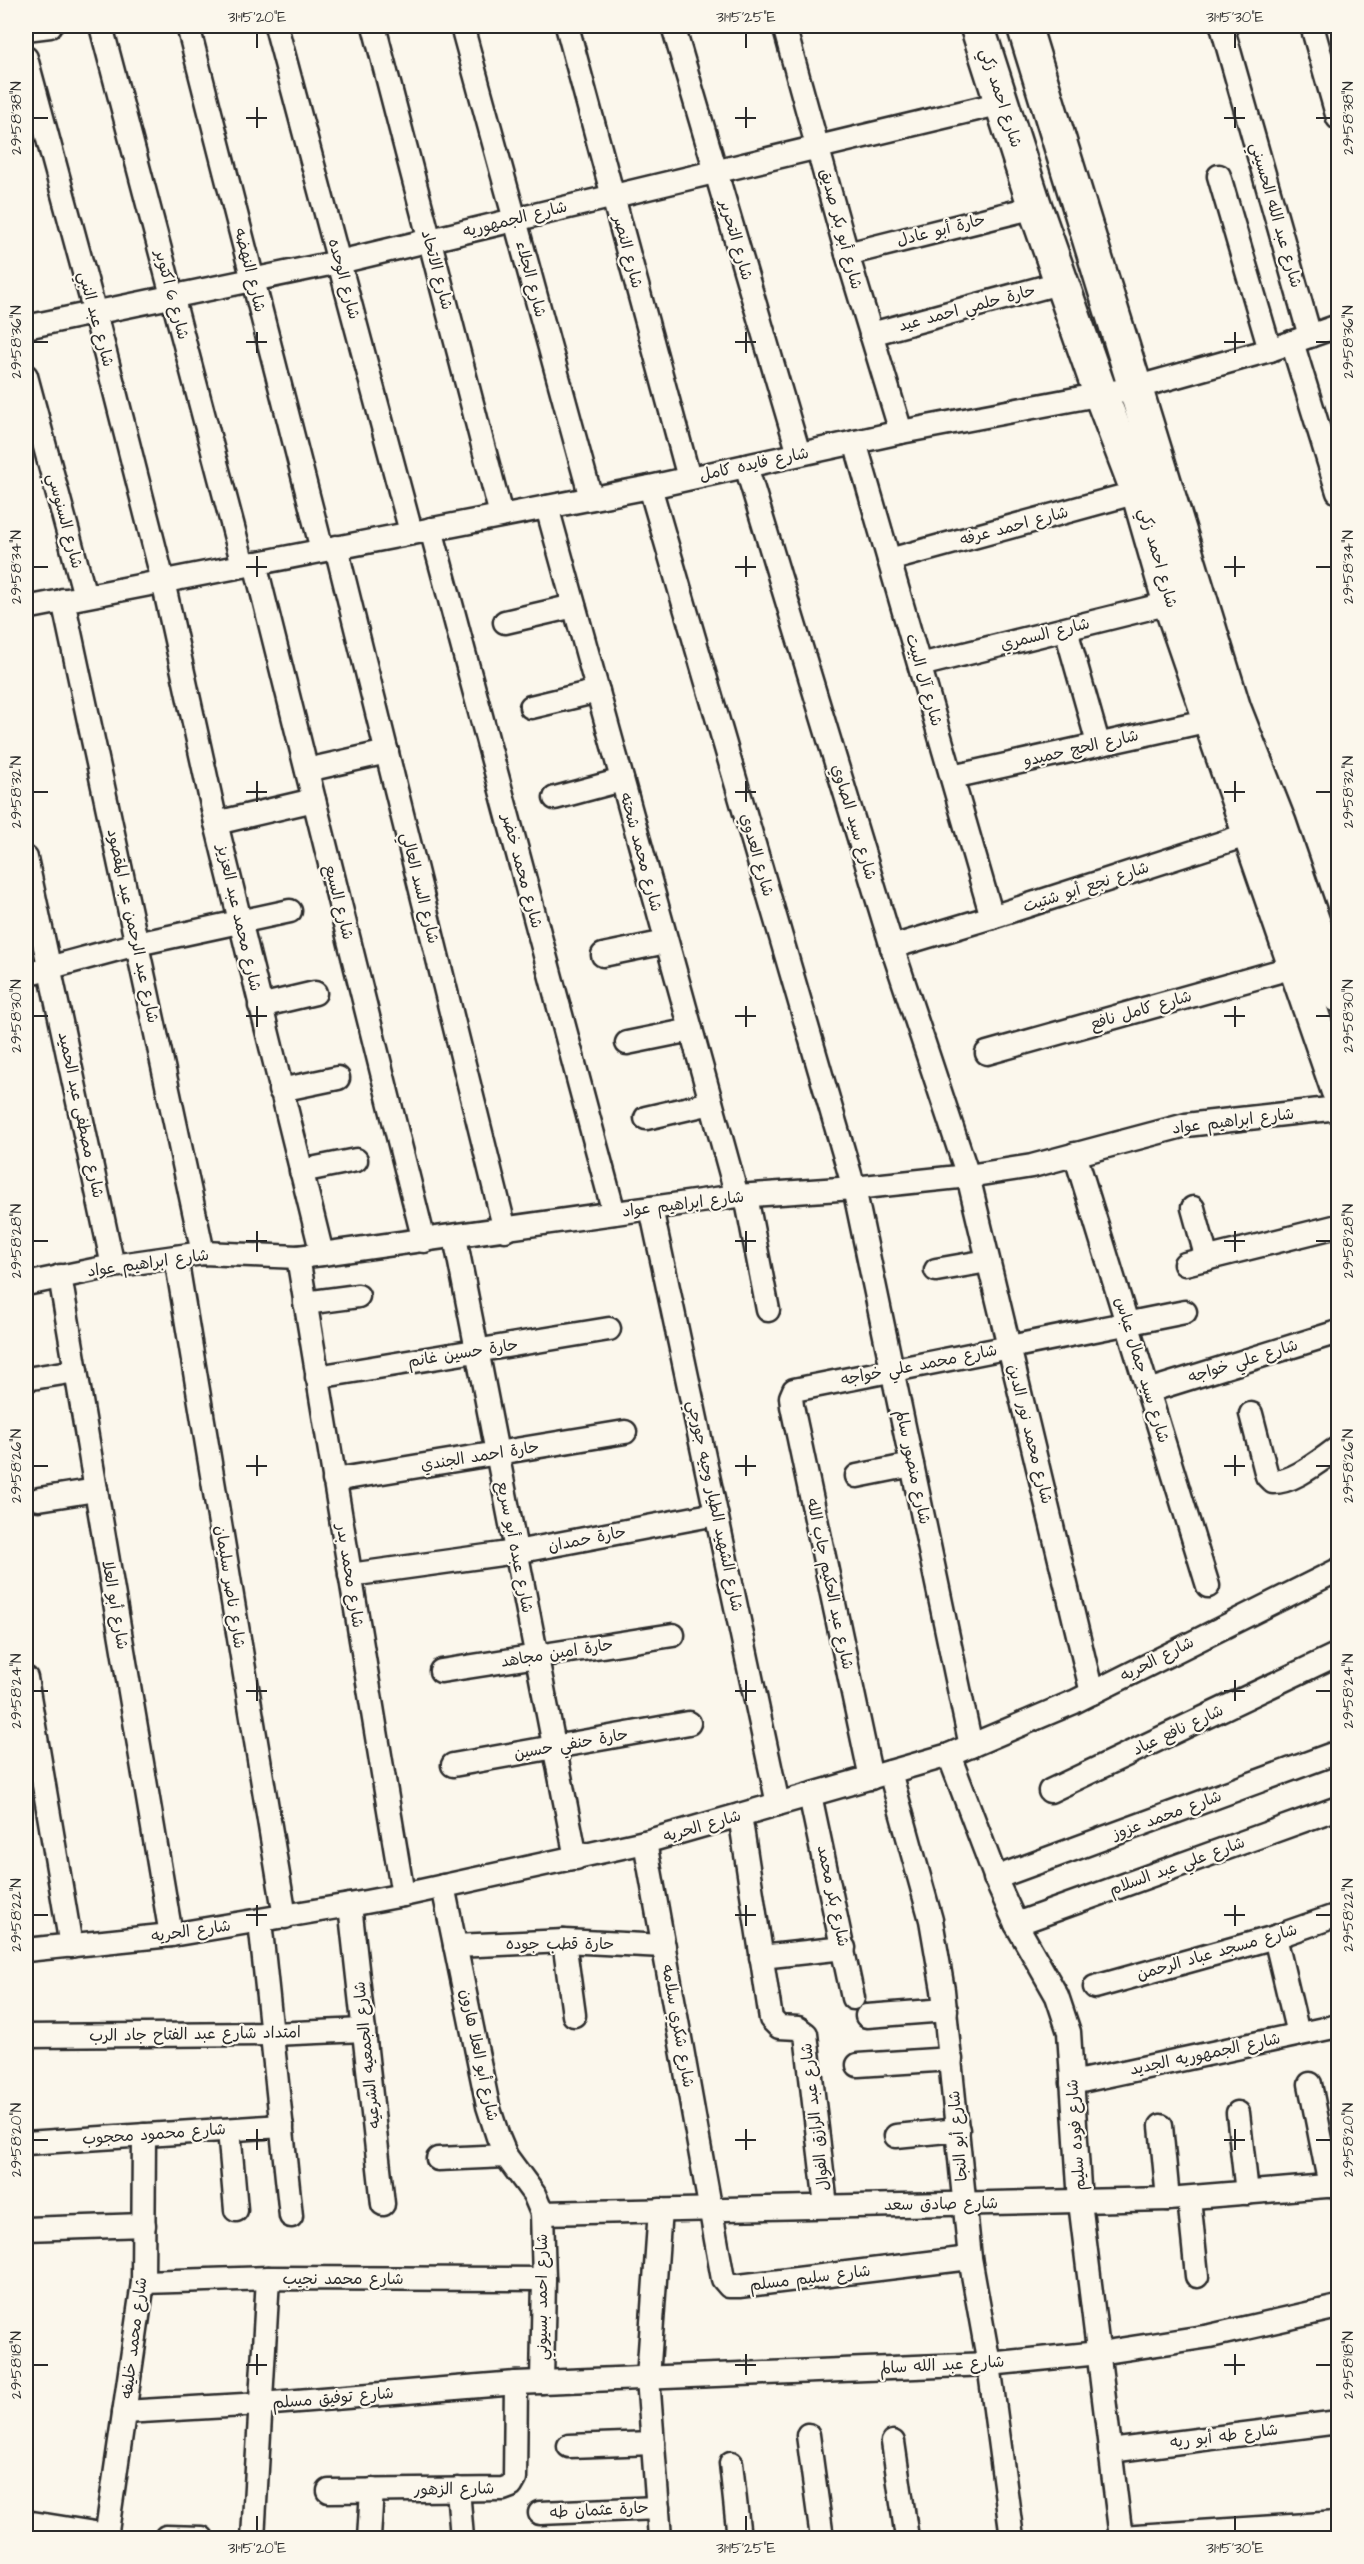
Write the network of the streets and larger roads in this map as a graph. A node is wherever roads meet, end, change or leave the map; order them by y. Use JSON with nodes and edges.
{"nodes":[{"id":1,"x":50,"y":26,"type":"edge"},
{"id":2,"x":101,"y":26,"type":"edge"},
{"id":3,"x":188,"y":26,"type":"edge"},
{"id":4,"x":276,"y":26,"type":"edge"},
{"id":5,"x":374,"y":26,"type":"edge"},
{"id":6,"x":462,"y":26,"type":"edge"},
{"id":7,"x":567,"y":26,"type":"edge"},
{"id":8,"x":673,"y":26,"type":"edge"},
{"id":9,"x":784,"y":26,"type":"edge"},
{"id":10,"x":977,"y":26,"type":"edge"},
{"id":11,"x":1023,"y":26,"type":"edge"},
{"id":12,"x":1222,"y":26,"type":"edge"},
{"id":13,"x":1312,"y":26,"type":"edge"},
{"id":14,"x":26,"y":30,"type":"edge"},
{"id":15,"x":26,"y":58,"type":"edge"},
{"id":16,"x":1002,"y":103,"type":"junction"},
{"id":17,"x":1338,"y":118,"type":"edge"},
{"id":18,"x":819,"y":146,"type":"junction"},
{"id":19,"x":716,"y":171,"type":"junction"},
{"id":20,"x":1218,"y":176,"type":"dead end"},
{"id":21,"x":613,"y":196,"type":"junction"},
{"id":22,"x":1035,"y":207,"type":"junction"},
{"id":23,"x":514,"y":219,"type":"junction"},
{"id":24,"x":429,"y":240,"type":"junction"},
{"id":25,"x":847,"y":254,"type":"junction"},
{"id":26,"x":339,"y":262,"type":"junction"},
{"id":27,"x":253,"y":280,"type":"junction"},
{"id":28,"x":1062,"y":282,"type":"junction"},
{"id":29,"x":173,"y":297,"type":"junction"},
{"id":30,"x":95,"y":313,"type":"junction"},
{"id":31,"x":1338,"y":326,"type":"edge"},
{"id":32,"x":26,"y":327,"type":"edge"},
{"id":33,"x":871,"y":334,"type":"junction"},
{"id":34,"x":1301,"y":339,"type":"junction"},
{"id":35,"x":1270,"y":350,"type":"junction"},
{"id":36,"x":26,"y":376,"type":"edge"},
{"id":37,"x":1134,"y":388,"type":"junction"},
{"id":38,"x":1101,"y":395,"type":"junction"},
{"id":39,"x":901,"y":432,"type":"junction"},
{"id":40,"x":855,"y":442,"type":"junction"},
{"id":41,"x":799,"y":454,"type":"junction"},
{"id":42,"x":746,"y":466,"type":"junction"},
{"id":43,"x":689,"y":478,"type":"junction"},
{"id":44,"x":650,"y":487,"type":"junction"},
{"id":45,"x":1138,"y":492,"type":"junction"},
{"id":46,"x":1338,"y":492,"type":"edge"},
{"id":47,"x":591,"y":498,"type":"junction"},
{"id":48,"x":547,"y":507,"type":"junction"},
{"id":49,"x":501,"y":515,"type":"junction"},
{"id":50,"x":421,"y":530,"type":"junction"},
{"id":51,"x":329,"y":548,"type":"junction"},
{"id":52,"x":889,"y":560,"type":"junction"},
{"id":53,"x":249,"y":564,"type":"junction"},
{"id":54,"x":163,"y":581,"type":"junction"},
{"id":55,"x":74,"y":598,"type":"junction"},
{"id":56,"x":1170,"y":603,"type":"junction"},
{"id":57,"x":574,"y":606,"type":"junction"},
{"id":58,"x":26,"y":608,"type":"edge"},
{"id":59,"x":505,"y":622,"type":"dead end"},
{"id":60,"x":1066,"y":630,"type":"junction"},
{"id":61,"x":920,"y":664,"type":"junction"},
{"id":62,"x":598,"y":691,"type":"junction"},
{"id":63,"x":531,"y":706,"type":"dead end"},
{"id":64,"x":1210,"y":720,"type":"junction"},
{"id":65,"x":1098,"y":743,"type":"junction"},
{"id":66,"x":387,"y":752,"type":"junction"},
{"id":67,"x":307,"y":771,"type":"junction"},
{"id":68,"x":952,"y":777,"type":"junction"},
{"id":69,"x":622,"y":780,"type":"junction"},
{"id":70,"x":555,"y":798,"type":"dead end"},
{"id":71,"x":314,"y":800,"type":"junction"},
{"id":72,"x":216,"y":823,"type":"junction"},
{"id":73,"x":1280,"y":824,"type":"junction"},
{"id":74,"x":1250,"y":835,"type":"junction"},
{"id":75,"x":26,"y":858,"type":"edge"},
{"id":76,"x":290,"y":911,"type":"dead end"},
{"id":77,"x":992,"y":917,"type":"junction"},
{"id":78,"x":240,"y":922,"type":"junction"},
{"id":79,"x":666,"y":942,"type":"junction"},
{"id":80,"x":137,"y":944,"type":"junction"},
{"id":81,"x":892,"y":947,"type":"junction"},
{"id":82,"x":603,"y":955,"type":"dead end"},
{"id":83,"x":50,"y":967,"type":"junction"},
{"id":84,"x":1294,"y":967,"type":"junction"},
{"id":85,"x":26,"y":974,"type":"edge"},
{"id":86,"x":315,"y":993,"type":"dead end"},
{"id":87,"x":1338,"y":995,"type":"edge"},
{"id":88,"x":260,"y":1006,"type":"junction"},
{"id":89,"x":691,"y":1030,"type":"junction"},
{"id":90,"x":627,"y":1043,"type":"dead end"},
{"id":91,"x":987,"y":1053,"type":"dead end"},
{"id":92,"x":338,"y":1078,"type":"dead end"},
{"id":93,"x":280,"y":1090,"type":"junction"},
{"id":94,"x":1338,"y":1090,"type":"edge"},
{"id":95,"x":711,"y":1102,"type":"junction"},
{"id":96,"x":1338,"y":1108,"type":"edge"},
{"id":97,"x":646,"y":1118,"type":"dead end"},
{"id":98,"x":1075,"y":1154,"type":"junction"},
{"id":99,"x":356,"y":1160,"type":"dead end"},
{"id":100,"x":301,"y":1171,"type":"junction"},
{"id":101,"x":968,"y":1176,"type":"junction"},
{"id":102,"x":854,"y":1188,"type":"junction"},
{"id":103,"x":741,"y":1196,"type":"junction"},
{"id":104,"x":651,"y":1208,"type":"junction"},
{"id":105,"x":1193,"y":1208,"type":"dead end"},
{"id":106,"x":614,"y":1213,"type":"junction"},
{"id":107,"x":1338,"y":1226,"type":"edge"},
{"id":108,"x":505,"y":1230,"type":"junction"},
{"id":109,"x":455,"y":1237,"type":"junction"},
{"id":110,"x":424,"y":1241,"type":"junction"},
{"id":111,"x":203,"y":1253,"type":"junction"},
{"id":112,"x":322,"y":1254,"type":"junction"},
{"id":113,"x":176,"y":1257,"type":"junction"},
{"id":114,"x":298,"y":1257,"type":"junction"},
{"id":115,"x":988,"y":1261,"type":"junction"},
{"id":116,"x":113,"y":1266,"type":"junction"},
{"id":117,"x":936,"y":1270,"type":"dead end"},
{"id":118,"x":60,"y":1276,"type":"junction"},
{"id":119,"x":26,"y":1284,"type":"edge"},
{"id":120,"x":358,"y":1296,"type":"dead end"},
{"id":121,"x":305,"y":1303,"type":"junction"},
{"id":122,"x":768,"y":1310,"type":"dead end"},
{"id":123,"x":1185,"y":1312,"type":"dead end"},
{"id":124,"x":1129,"y":1324,"type":"junction"},
{"id":125,"x":609,"y":1329,"type":"dead end"},
{"id":126,"x":1338,"y":1332,"type":"edge"},
{"id":127,"x":1009,"y":1347,"type":"junction"},
{"id":128,"x":477,"y":1351,"type":"junction"},
{"id":129,"x":76,"y":1371,"type":"junction"},
{"id":130,"x":892,"y":1371,"type":"junction"},
{"id":131,"x":317,"y":1377,"type":"junction"},
{"id":132,"x":26,"y":1379,"type":"edge"},
{"id":133,"x":794,"y":1390,"type":"joint"},
{"id":134,"x":1148,"y":1390,"type":"junction"},
{"id":135,"x":1251,"y":1414,"type":"dead end"},
{"id":136,"x":625,"y":1432,"type":"dead end"},
{"id":137,"x":1338,"y":1448,"type":"edge"},
{"id":138,"x":497,"y":1453,"type":"junction"},
{"id":139,"x":912,"y":1465,"type":"junction"},
{"id":140,"x":857,"y":1476,"type":"dead end"},
{"id":141,"x":334,"y":1480,"type":"junction"},
{"id":142,"x":96,"y":1490,"type":"junction"},
{"id":143,"x":39,"y":1499,"type":"dead end"},
{"id":144,"x":716,"y":1514,"type":"junction"},
{"id":145,"x":516,"y":1552,"type":"junction"},
{"id":146,"x":1338,"y":1570,"type":"edge"},
{"id":147,"x":350,"y":1575,"type":"junction"},
{"id":148,"x":1208,"y":1586,"type":"dead end"},
{"id":149,"x":673,"y":1635,"type":"dead end"},
{"id":150,"x":1338,"y":1654,"type":"edge"},
{"id":151,"x":537,"y":1656,"type":"junction"},
{"id":152,"x":441,"y":1671,"type":"dead end"},
{"id":153,"x":26,"y":1678,"type":"edge"},
{"id":154,"x":1092,"y":1693,"type":"junction"},
{"id":155,"x":688,"y":1724,"type":"dead end"},
{"id":156,"x":971,"y":1746,"type":"junction"},
{"id":157,"x":555,"y":1747,"type":"junction"},
{"id":158,"x":1338,"y":1752,"type":"edge"},
{"id":159,"x":949,"y":1755,"type":"junction"},
{"id":160,"x":453,"y":1765,"type":"dead end"},
{"id":161,"x":880,"y":1775,"type":"junction"},
{"id":162,"x":1050,"y":1791,"type":"dead end"},
{"id":163,"x":810,"y":1795,"type":"junction"},
{"id":164,"x":778,"y":1804,"type":"junction"},
{"id":165,"x":1338,"y":1808,"type":"edge"},
{"id":166,"x":740,"y":1815,"type":"junction"},
{"id":167,"x":645,"y":1842,"type":"junction"},
{"id":168,"x":576,"y":1858,"type":"junction"},
{"id":169,"x":995,"y":1878,"type":"junction"},
{"id":170,"x":443,"y":1886,"type":"junction"},
{"id":171,"x":403,"y":1894,"type":"junction"},
{"id":172,"x":350,"y":1905,"type":"junction"},
{"id":173,"x":1338,"y":1915,"type":"edge"},
{"id":174,"x":285,"y":1917,"type":"junction"},
{"id":175,"x":260,"y":1921,"type":"junction"},
{"id":176,"x":1016,"y":1924,"type":"junction"},
{"id":177,"x":171,"y":1935,"type":"junction"},
{"id":178,"x":1275,"y":1937,"type":"junction"},
{"id":179,"x":564,"y":1941,"type":"junction"},
{"id":180,"x":71,"y":1946,"type":"junction"},
{"id":181,"x":455,"y":1946,"type":"junction"},
{"id":182,"x":664,"y":1946,"type":"junction"},
{"id":183,"x":844,"y":1947,"type":"junction"},
{"id":184,"x":26,"y":1950,"type":"edge"},
{"id":185,"x":761,"y":1957,"type":"junction"},
{"id":186,"x":1095,"y":1987,"type":"dead end"},
{"id":187,"x":853,"y":1998,"type":"dead end"},
{"id":188,"x":946,"y":2010,"type":"junction"},
{"id":189,"x":574,"y":2015,"type":"dead end"},
{"id":190,"x":867,"y":2016,"type":"dead end"},
{"id":191,"x":1338,"y":2026,"type":"edge"},
{"id":192,"x":364,"y":2030,"type":"junction"},
{"id":193,"x":272,"y":2034,"type":"junction"},
{"id":194,"x":1298,"y":2034,"type":"junction"},
{"id":195,"x":26,"y":2036,"type":"edge"},
{"id":196,"x":951,"y":2059,"type":"junction"},
{"id":197,"x":858,"y":2065,"type":"dead end"},
{"id":198,"x":1072,"y":2083,"type":"junction"},
{"id":199,"x":1310,"y":2084,"type":"dead end"},
{"id":200,"x":1238,"y":2113,"type":"dead end"},
{"id":201,"x":282,"y":2126,"type":"junction"},
{"id":202,"x":1161,"y":2126,"type":"dead end"},
{"id":203,"x":229,"y":2130,"type":"junction"},
{"id":204,"x":958,"y":2130,"type":"junction"},
{"id":205,"x":144,"y":2135,"type":"junction"},
{"id":206,"x":896,"y":2136,"type":"dead end"},
{"id":207,"x":26,"y":2143,"type":"edge"},
{"id":208,"x":506,"y":2156,"type":"junction"},
{"id":209,"x":438,"y":2159,"type":"dead end"},
{"id":210,"x":1334,"y":2185,"type":"edge"},
{"id":211,"x":1247,"y":2193,"type":"junction"},
{"id":212,"x":1179,"y":2199,"type":"junction"},
{"id":213,"x":1080,"y":2202,"type":"junction"},
{"id":214,"x":383,"y":2204,"type":"dead end"},
{"id":215,"x":963,"y":2204,"type":"junction"},
{"id":216,"x":825,"y":2206,"type":"junction"},
{"id":217,"x":712,"y":2209,"type":"junction"},
{"id":218,"x":236,"y":2210,"type":"dead end"},
{"id":219,"x":660,"y":2210,"type":"junction"},
{"id":220,"x":542,"y":2213,"type":"junction"},
{"id":221,"x":291,"y":2216,"type":"dead end"},
{"id":222,"x":144,"y":2225,"type":"junction"},
{"id":223,"x":26,"y":2229,"type":"edge"},
{"id":224,"x":970,"y":2258,"type":"junction"},
{"id":225,"x":1197,"y":2276,"type":"dead end"},
{"id":226,"x":268,"y":2278,"type":"junction"},
{"id":227,"x":544,"y":2279,"type":"junction"},
{"id":228,"x":143,"y":2282,"type":"junction"},
{"id":229,"x":1338,"y":2307,"type":"edge"},
{"id":230,"x":1099,"y":2353,"type":"junction"},
{"id":231,"x":988,"y":2364,"type":"junction"},
{"id":232,"x":648,"y":2378,"type":"junction"},
{"id":233,"x":542,"y":2382,"type":"junction"},
{"id":234,"x":516,"y":2383,"type":"junction"},
{"id":235,"x":261,"y":2404,"type":"junction"},
{"id":236,"x":124,"y":2412,"type":"junction"},
{"id":237,"x":1338,"y":2422,"type":"edge"},
{"id":238,"x":808,"y":2435,"type":"dead end"},
{"id":239,"x":893,"y":2442,"type":"dead end"},
{"id":240,"x":653,"y":2443,"type":"junction"},
{"id":241,"x":569,"y":2446,"type":"dead end"},
{"id":242,"x":1110,"y":2451,"type":"junction"},
{"id":243,"x":731,"y":2463,"type":"dead end"},
{"id":244,"x":458,"y":2489,"type":"junction"},
{"id":245,"x":372,"y":2490,"type":"junction"},
{"id":246,"x":329,"y":2491,"type":"dead end"},
{"id":247,"x":658,"y":2508,"type":"junction"},
{"id":248,"x":540,"y":2513,"type":"dead end"},
{"id":249,"x":26,"y":2522,"type":"edge"},
{"id":250,"x":1338,"y":2523,"type":"edge"},
{"id":251,"x":107,"y":2537,"type":"edge"},
{"id":252,"x":166,"y":2537,"type":"dead end"},
{"id":253,"x":202,"y":2538,"type":"edge"},
{"id":254,"x":253,"y":2538,"type":"edge"},
{"id":255,"x":369,"y":2538,"type":"edge"},
{"id":256,"x":462,"y":2538,"type":"edge"},
{"id":257,"x":660,"y":2538,"type":"edge"},
{"id":258,"x":739,"y":2538,"type":"edge"},
{"id":259,"x":822,"y":2538,"type":"edge"},
{"id":260,"x":901,"y":2538,"type":"edge"},
{"id":261,"x":1012,"y":2538,"type":"edge"},
{"id":262,"x":1121,"y":2538,"type":"edge"}],
"edges":[{"from":1,"to":14,"type":"street"},
{"from":2,"to":29,"type":"street","name":"شارع 6 اكتوبر"},
{"from":3,"to":27,"type":"street","name":"شارع النهضه"},
{"from":4,"to":26,"type":"street","name":"شارع الوحده"},
{"from":5,"to":24,"type":"street","name":"شارع الاتحاد"},
{"from":6,"to":23,"type":"street","name":"شارع الجلاء"},
{"from":7,"to":21,"type":"street","name":"شارع النصر"},
{"from":8,"to":19,"type":"street","name":"شارع التحرير"},
{"from":9,"to":18,"type":"street","name":"شارع أبو بكر صديق"},
{"from":10,"to":16,"type":"street","name":"شارع احمد زكي"},
{"from":11,"to":37,"type":"street","name":"شارع احمد زكي"},
{"from":12,"to":34,"type":"street","name":"شارع عبد الله الحسيني"},
{"from":13,"to":17,"type":"street"},
{"from":15,"to":30,"type":"street","name":"شارع عبد النبي"},
{"from":16,"to":18,"type":"street","name":"شارع الجمهوريه"},
{"from":16,"to":22,"type":"street","name":"شارع احمد زكي"},
{"from":18,"to":19,"type":"street","name":"شارع الجمهوريه"},
{"from":18,"to":25,"type":"street","name":"شارع أبو بكر صديق"},
{"from":19,"to":21,"type":"street","name":"شارع الجمهوريه"},
{"from":19,"to":41,"type":"street","name":"شارع التحرير"},
{"from":20,"to":35,"type":"street"},
{"from":21,"to":23,"type":"street","name":"شارع الجمهوريه"},
{"from":21,"to":43,"type":"street","name":"شارع النصر"},
{"from":22,"to":25,"type":"street","name":"حارة أبو عادل"},
{"from":22,"to":28,"type":"street","name":"شارع احمد زكي"},
{"from":23,"to":24,"type":"street","name":"شارع الجمهوريه"},
{"from":23,"to":47,"type":"street","name":"شارع الجلاء"},
{"from":24,"to":26,"type":"street","name":"شارع الجمهوريه"},
{"from":24,"to":49,"type":"street","name":"شارع الاتحاد"},
{"from":25,"to":33,"type":"street","name":"شارع أبو بكر صديق"},
{"from":26,"to":27,"type":"street","name":"شارع الجمهوريه"},
{"from":26,"to":50,"type":"street","name":"شارع الوحده"},
{"from":27,"to":29,"type":"street","name":"شارع الجمهوريه"},
{"from":27,"to":51,"type":"street","name":"شارع النهضه"},
{"from":28,"to":33,"type":"street","name":"حارة حلمي احمد عيد"},
{"from":28,"to":38,"type":"street","name":"شارع احمد زكي"},
{"from":29,"to":30,"type":"street","name":"شارع الجمهوريه"},
{"from":29,"to":53,"type":"street","name":"شارع 6 اكتوبر"},
{"from":30,"to":32,"type":"street","name":"شارع الجمهوريه"},
{"from":30,"to":54,"type":"street","name":"شارع عبد النبي"},
{"from":31,"to":34,"type":"street","name":"شارع فايده كامل"},
{"from":33,"to":39,"type":"street","name":"شارع أبو بكر صديق"},
{"from":34,"to":35,"type":"street","name":"شارع فايده كامل"},
{"from":34,"to":46,"type":"street","name":"شارع عبد الله الحسيني"},
{"from":35,"to":37,"type":"street","name":"شارع فايده كامل"},
{"from":36,"to":55,"type":"street","name":"شارع السنوسي"},
{"from":37,"to":38,"type":"street","name":"شارع فايده كامل"},
{"from":37,"to":73,"type":"street","name":"شارع احمد زكي"},
{"from":38,"to":39,"type":"street","name":"شارع فايده كامل"},
{"from":38,"to":45,"type":"street","name":"شارع احمد زكي"},
{"from":39,"to":40,"type":"street","name":"شارع فايده كامل"},
{"from":40,"to":41,"type":"street","name":"شارع فايده كامل"},
{"from":40,"to":52,"type":"street","name":"شارع آل البيت"},
{"from":41,"to":42,"type":"street","name":"شارع فايده كامل"},
{"from":42,"to":43,"type":"street","name":"شارع فايده كامل"},
{"from":42,"to":81,"type":"street","name":"شارع سيد الصاوي"},
{"from":43,"to":44,"type":"street","name":"شارع فايده كامل"},
{"from":44,"to":47,"type":"street","name":"شارع فايده كامل"},
{"from":44,"to":102,"type":"street","name":"شارع العدوي"},
{"from":45,"to":52,"type":"street","name":"شارع احمد عرفه"},
{"from":45,"to":56,"type":"street","name":"شارع احمد زكي"},
{"from":47,"to":48,"type":"street","name":"شارع فايده كامل"},
{"from":48,"to":49,"type":"street","name":"شارع فايده كامل"},
{"from":48,"to":57,"type":"street","name":"شارع محمد شحته"},
{"from":49,"to":50,"type":"street","name":"شارع فايده كامل"},
{"from":50,"to":51,"type":"street","name":"شارع فايده كامل"},
{"from":50,"to":106,"type":"street","name":"شارع محمد خضر"},
{"from":51,"to":53,"type":"street","name":"شارع فايده كامل"},
{"from":51,"to":66,"type":"street","name":"شارع السد العالي"},
{"from":52,"to":61,"type":"street","name":"شارع آل البيت"},
{"from":53,"to":54,"type":"street","name":"شارع فايده كامل"},
{"from":53,"to":67,"type":"street","name":"شارع السبع"},
{"from":54,"to":55,"type":"street","name":"شارع فايده كامل"},
{"from":54,"to":72,"type":"street","name":"شارع محمد عبد العزيز"},
{"from":55,"to":58,"type":"street","name":"شارع فايده كامل"},
{"from":55,"to":80,"type":"street","name":"شارع عبد الرحمن عبد المقصود"},
{"from":56,"to":60,"type":"street","name":"شارع السمري"},
{"from":56,"to":64,"type":"street","name":"شارع احمد زكي"},
{"from":57,"to":59,"type":"street"},
{"from":57,"to":62,"type":"street","name":"شارع محمد شحته"},
{"from":60,"to":61,"type":"street","name":"شارع السمري"},
{"from":60,"to":65,"type":"street"},
{"from":61,"to":68,"type":"street","name":"شارع آل البيت"},
{"from":62,"to":63,"type":"street"},
{"from":62,"to":69,"type":"street","name":"شارع محمد شحته"},
{"from":64,"to":65,"type":"street","name":"شارع الحج حميدو"},
{"from":64,"to":74,"type":"street","name":"شارع احمد زكي"},
{"from":65,"to":68,"type":"street","name":"شارع الحج حميدو"},
{"from":66,"to":67,"type":"street"},
{"from":66,"to":108,"type":"street","name":"شارع السد العالي"},
{"from":67,"to":71,"type":"street","name":"شارع السبع"},
{"from":68,"to":77,"type":"street","name":"شارع آل البيت"},
{"from":69,"to":70,"type":"street"},
{"from":69,"to":79,"type":"street","name":"شارع محمد شحته"},
{"from":71,"to":72,"type":"street"},
{"from":71,"to":110,"type":"street","name":"شارع السبع"},
{"from":72,"to":78,"type":"street","name":"شارع محمد عبد العزيز"},
{"from":73,"to":74,"type":"street","name":"شارع نجع أبو شتيت"},
{"from":73,"to":87,"type":"street","name":"شارع احمد زكي"},
{"from":74,"to":77,"type":"street","name":"شارع نجع أبو شتيت"},
{"from":74,"to":84,"type":"street","name":"شارع احمد زكي"},
{"from":75,"to":83,"type":"street","name":"شارع مصطفى عبد الحميد"},
{"from":76,"to":78,"type":"street"},
{"from":77,"to":81,"type":"street","name":"شارع نجع أبو شتيت"},
{"from":78,"to":80,"type":"street"},
{"from":78,"to":88,"type":"street","name":"شارع محمد عبد العزيز"},
{"from":79,"to":82,"type":"street"},
{"from":79,"to":89,"type":"street","name":"شارع محمد شحته"},
{"from":80,"to":83,"type":"street"},
{"from":80,"to":111,"type":"street","name":"شارع عبد الرحمن عبد المقصود"},
{"from":81,"to":101,"type":"street","name":"شارع سيد الصاوي"},
{"from":83,"to":85,"type":"street"},
{"from":83,"to":116,"type":"street","name":"شارع مصطفى عبد الحميد"},
{"from":84,"to":91,"type":"street","name":"شارع كامل نافع"},
{"from":84,"to":94,"type":"street","name":"شارع احمد زكي"},
{"from":86,"to":88,"type":"street"},
{"from":88,"to":93,"type":"street","name":"شارع محمد عبد العزيز"},
{"from":89,"to":90,"type":"street"},
{"from":89,"to":95,"type":"street","name":"شارع محمد شحته"},
{"from":92,"to":93,"type":"street"},
{"from":93,"to":100,"type":"street","name":"شارع محمد عبد العزيز"},
{"from":95,"to":97,"type":"street"},
{"from":95,"to":103,"type":"street","name":"شارع محمد شحته"},
{"from":96,"to":98,"type":"street","name":"شارع ابراهيم عواد"},
{"from":98,"to":101,"type":"street","name":"شارع ابراهيم عواد"},
{"from":98,"to":124,"type":"street","name":"شارع سيد جمال عباس"},
{"from":99,"to":100,"type":"street"},
{"from":100,"to":112,"type":"street","name":"شارع محمد عبد العزيز"},
{"from":101,"to":102,"type":"street","name":"شارع ابراهيم عواد"},
{"from":101,"to":115,"type":"street","name":"شارع محمد نور الدين"},
{"from":102,"to":103,"type":"street","name":"شارع ابراهيم عواد"},
{"from":102,"to":130,"type":"street","name":"شارع منصور سالم"},
{"from":103,"to":104,"type":"street","name":"شارع ابراهيم عواد"},
{"from":103,"to":122,"type":"street","name":"شارع محمد شحته"},
{"from":104,"to":106,"type":"street","name":"شارع ابراهيم عواد"},
{"from":104,"to":144,"type":"street","name":"شارع الشهيد الطيار وجيه جورجي"},
{"from":105,"to":107,"type":"street"},
{"from":106,"to":108,"type":"street","name":"شارع ابراهيم عواد"},
{"from":108,"to":109,"type":"street","name":"شارع ابراهيم عواد"},
{"from":109,"to":110,"type":"street","name":"شارع ابراهيم عواد"},
{"from":109,"to":128,"type":"street","name":"شارع عبده أبو سريع"},
{"from":110,"to":112,"type":"street","name":"شارع ابراهيم عواد"},
{"from":111,"to":113,"type":"street","name":"شارع ابراهيم عواد"},
{"from":111,"to":114,"type":"street","name":"شارع ابراهيم عواد"},
{"from":112,"to":114,"type":"street","name":"شارع ابراهيم عواد"},
{"from":113,"to":116,"type":"street","name":"شارع ابراهيم عواد"},
{"from":113,"to":174,"type":"street","name":"شارع ناصر سليمان"},
{"from":114,"to":121,"type":"street","name":"شارع محمد بدر"},
{"from":115,"to":117,"type":"street"},
{"from":115,"to":127,"type":"street","name":"شارع محمد نور الدين"},
{"from":116,"to":118,"type":"street","name":"شارع ابراهيم عواد"},
{"from":118,"to":119,"type":"street","name":"شارع ابراهيم عواد"},
{"from":118,"to":129,"type":"street","name":"شارع أبو العلا"},
{"from":120,"to":121,"type":"street"},
{"from":121,"to":131,"type":"street","name":"شارع محمد بدر"},
{"from":123,"to":124,"type":"street","name":"شارع محمد علي خواجه"},
{"from":124,"to":127,"type":"street","name":"شارع محمد علي خواجه"},
{"from":124,"to":134,"type":"street","name":"شارع سيد جمال عباس"},
{"from":125,"to":128,"type":"street","name":"حارة حسين غانم"},
{"from":126,"to":134,"type":"street","name":"شارع علي خواجه"},
{"from":127,"to":130,"type":"street","name":"شارع محمد علي خواجه"},
{"from":127,"to":154,"type":"street","name":"شارع محمد نور الدين"},
{"from":128,"to":131,"type":"street","name":"حارة حسين غانم"},
{"from":128,"to":138,"type":"street","name":"شارع عبده أبو سريع"},
{"from":129,"to":132,"type":"street"},
{"from":129,"to":142,"type":"street","name":"شارع أبو العلا"},
{"from":130,"to":133,"type":"street","name":"شارع محمد علي خواجه"},
{"from":130,"to":139,"type":"street","name":"شارع منصور سالم"},
{"from":131,"to":141,"type":"street","name":"شارع محمد بدر"},
{"from":133,"to":161,"type":"street","name":"شارع عبد الحكيم جاب الله"},
{"from":134,"to":148,"type":"street","name":"شارع سيد جمال عباس"},
{"from":135,"to":137,"type":"street"},
{"from":136,"to":138,"type":"street","name":"حارة احمد الجندي"},
{"from":138,"to":141,"type":"street","name":"حارة احمد الجندي"},
{"from":138,"to":145,"type":"street","name":"شارع عبده أبو سريع"},
{"from":139,"to":140,"type":"street"},
{"from":139,"to":156,"type":"street","name":"شارع منصور سالم"},
{"from":141,"to":147,"type":"street","name":"شارع محمد بدر"},
{"from":142,"to":143,"type":"street"},
{"from":142,"to":177,"type":"street","name":"شارع أبو العلا"},
{"from":144,"to":145,"type":"street","name":"حارة حمدان"},
{"from":144,"to":164,"type":"street","name":"شارع الشهيد الطيار وجيه جورجي"},
{"from":145,"to":147,"type":"street","name":"حارة حمدان"},
{"from":145,"to":151,"type":"street","name":"شارع عبده أبو سريع"},
{"from":146,"to":154,"type":"street","name":"شارع الحريه"},
{"from":147,"to":171,"type":"street","name":"شارع محمد بدر"},
{"from":149,"to":151,"type":"street","name":"حارة امين مجاهد"},
{"from":150,"to":162,"type":"street","name":"شارع نافع عياد"},
{"from":151,"to":152,"type":"street","name":"حارة امين مجاهد"},
{"from":151,"to":157,"type":"street","name":"شارع عبده أبو سريع"},
{"from":153,"to":180,"type":"street"},
{"from":154,"to":156,"type":"street","name":"شارع الحريه"},
{"from":155,"to":157,"type":"street","name":"حارة حنفي حسين"},
{"from":156,"to":159,"type":"street","name":"شارع الحريه"},
{"from":157,"to":160,"type":"street","name":"حارة حنفي حسين"},
{"from":157,"to":168,"type":"street","name":"شارع عبده أبو سريع"},
{"from":158,"to":169,"type":"street","name":"شارع محمد عزوز"},
{"from":159,"to":161,"type":"street","name":"شارع الحريه"},
{"from":159,"to":169,"type":"street","name":"شارع فوده سليم"},
{"from":161,"to":163,"type":"street","name":"شارع الحريه"},
{"from":161,"to":188,"type":"street","name":"شارع أبو النجا"},
{"from":163,"to":164,"type":"street","name":"شارع الحريه"},
{"from":163,"to":183,"type":"street","name":"شارع بكر محمد"},
{"from":164,"to":166,"type":"street","name":"شارع الحريه"},
{"from":165,"to":176,"type":"street","name":"شارع علي عبد السلام"},
{"from":166,"to":167,"type":"street","name":"شارع الحريه"},
{"from":166,"to":185,"type":"street"},
{"from":167,"to":168,"type":"street","name":"شارع الحريه"},
{"from":167,"to":182,"type":"street","name":"شارع شكري سلامه"},
{"from":168,"to":170,"type":"street","name":"شارع الحريه"},
{"from":169,"to":176,"type":"street","name":"شارع فوده سليم"},
{"from":170,"to":171,"type":"street","name":"شارع الحريه"},
{"from":170,"to":181,"type":"street","name":"شارع أبو العلا هارون"},
{"from":171,"to":172,"type":"street","name":"شارع الحريه"},
{"from":172,"to":174,"type":"street","name":"شارع الحريه"},
{"from":172,"to":192,"type":"street","name":"شارع الجمعيه الشرعيه"},
{"from":173,"to":178,"type":"street","name":"شارع مسجد عباد الرحمن"},
{"from":174,"to":175,"type":"street","name":"شارع الحريه"},
{"from":175,"to":177,"type":"street","name":"شارع الحريه"},
{"from":175,"to":193,"type":"street"},
{"from":176,"to":198,"type":"street","name":"شارع فوده سليم"},
{"from":177,"to":180,"type":"street","name":"شارع الحريه"},
{"from":178,"to":186,"type":"street","name":"شارع مسجد عباد الرحمن"},
{"from":178,"to":194,"type":"street"},
{"from":179,"to":181,"type":"street","name":"حارة قطب جوده"},
{"from":179,"to":182,"type":"street","name":"حارة قطب جوده"},
{"from":179,"to":189,"type":"street"},
{"from":180,"to":184,"type":"street","name":"شارع الحريه"},
{"from":181,"to":208,"type":"street","name":"شارع أبو العلا هارون"},
{"from":182,"to":217,"type":"street","name":"شارع شكري سلامه"},
{"from":183,"to":185,"type":"street"},
{"from":183,"to":187,"type":"street","name":"شارع بكر محمد"},
{"from":185,"to":216,"type":"street","name":"شارع عبد الرازق الفوال"},
{"from":188,"to":190,"type":"street"},
{"from":188,"to":196,"type":"street","name":"شارع أبو النجا"},
{"from":191,"to":194,"type":"street","name":"شارع الجمهوريه الجديد"},
{"from":192,"to":193,"type":"street","name":"امتداد شارع عبد الفتاح جاد الرب"},
{"from":192,"to":214,"type":"street","name":"شارع الجمعيه الشرعيه"},
{"from":193,"to":195,"type":"street","name":"امتداد شارع عبد الفتاح جاد الرب"},
{"from":193,"to":201,"type":"street"},
{"from":194,"to":198,"type":"street","name":"شارع الجمهوريه الجديد"},
{"from":196,"to":197,"type":"street"},
{"from":196,"to":204,"type":"street","name":"شارع أبو النجا"},
{"from":198,"to":213,"type":"street","name":"شارع فوده سليم"},
{"from":199,"to":210,"type":"street"},
{"from":200,"to":211,"type":"street"},
{"from":201,"to":203,"type":"street","name":"شارع محمود محجوب"},
{"from":201,"to":221,"type":"street"},
{"from":202,"to":212,"type":"street"},
{"from":203,"to":205,"type":"street","name":"شارع محمود محجوب"},
{"from":203,"to":218,"type":"street"},
{"from":204,"to":206,"type":"street"},
{"from":204,"to":215,"type":"street","name":"شارع أبو النجا"},
{"from":205,"to":207,"type":"street","name":"شارع محمود محجوب"},
{"from":205,"to":222,"type":"street","name":"شارع محمد خليفه"},
{"from":208,"to":209,"type":"street"},
{"from":208,"to":220,"type":"street","name":"شارع أبو العلا هارون"},
{"from":210,"to":211,"type":"street","name":"شارع صادق سعد"},
{"from":211,"to":212,"type":"street","name":"شارع صادق سعد"},
{"from":212,"to":213,"type":"street","name":"شارع صادق سعد"},
{"from":212,"to":225,"type":"street"},
{"from":213,"to":215,"type":"street","name":"شارع صادق سعد"},
{"from":213,"to":230,"type":"street","name":"شارع فوده سليم"},
{"from":215,"to":216,"type":"street","name":"شارع صادق سعد"},
{"from":215,"to":224,"type":"street","name":"شارع أبو النجا"},
{"from":216,"to":217,"type":"street","name":"شارع صادق سعد"},
{"from":217,"to":219,"type":"street","name":"شارع صادق سعد"},
{"from":217,"to":224,"type":"street","name":"شارع سليم مسلم"},
{"from":219,"to":220,"type":"street","name":"شارع صادق سعد"},
{"from":219,"to":232,"type":"street"},
{"from":220,"to":227,"type":"street","name":"شارع احمد بسيوني"},
{"from":222,"to":223,"type":"street"},
{"from":222,"to":228,"type":"street","name":"شارع محمد خليفه"},
{"from":224,"to":231,"type":"street","name":"شارع أبو النجا"},
{"from":226,"to":227,"type":"street","name":"شارع محمد نجيب"},
{"from":226,"to":228,"type":"street","name":"شارع محمد نجيب"},
{"from":226,"to":235,"type":"street"},
{"from":227,"to":233,"type":"street","name":"شارع احمد بسيوني"},
{"from":228,"to":236,"type":"street","name":"شارع محمد خليفه"},
{"from":229,"to":230,"type":"street","name":"شارع عبد الله سالم"},
{"from":230,"to":231,"type":"street","name":"شارع عبد الله سالم"},
{"from":230,"to":242,"type":"street","name":"شارع فوده سليم"},
{"from":231,"to":232,"type":"street","name":"شارع عبد الله سالم"},
{"from":231,"to":261,"type":"street","name":"شارع أبو النجا"},
{"from":232,"to":233,"type":"street","name":"شارع عبد الله سالم"},
{"from":232,"to":240,"type":"street"},
{"from":233,"to":234,"type":"street","name":"شارع توفيق مسلم"},
{"from":234,"to":235,"type":"street","name":"شارع توفيق مسلم"},
{"from":234,"to":244,"type":"street","name":"شارع الزهور"},
{"from":235,"to":236,"type":"street","name":"شارع توفيق مسلم"},
{"from":235,"to":254,"type":"street"},
{"from":236,"to":251,"type":"street","name":"شارع محمد خليفه"},
{"from":237,"to":242,"type":"street","name":"شارع طه أبو ريه"},
{"from":238,"to":259,"type":"street"},
{"from":239,"to":260,"type":"street"},
{"from":240,"to":241,"type":"street"},
{"from":240,"to":247,"type":"street"},
{"from":242,"to":262,"type":"street","name":"شارع فوده سليم"},
{"from":243,"to":258,"type":"street"},
{"from":244,"to":245,"type":"street","name":"شارع الزهور"},
{"from":244,"to":256,"type":"street"},
{"from":245,"to":246,"type":"street","name":"شارع الزهور"},
{"from":245,"to":255,"type":"street"},
{"from":247,"to":248,"type":"street","name":"حارة عثمان طه"},
{"from":247,"to":257,"type":"street"},
{"from":249,"to":251,"type":"street"},
{"from":250,"to":262,"type":"street"},
{"from":252,"to":253,"type":"street"}]}
